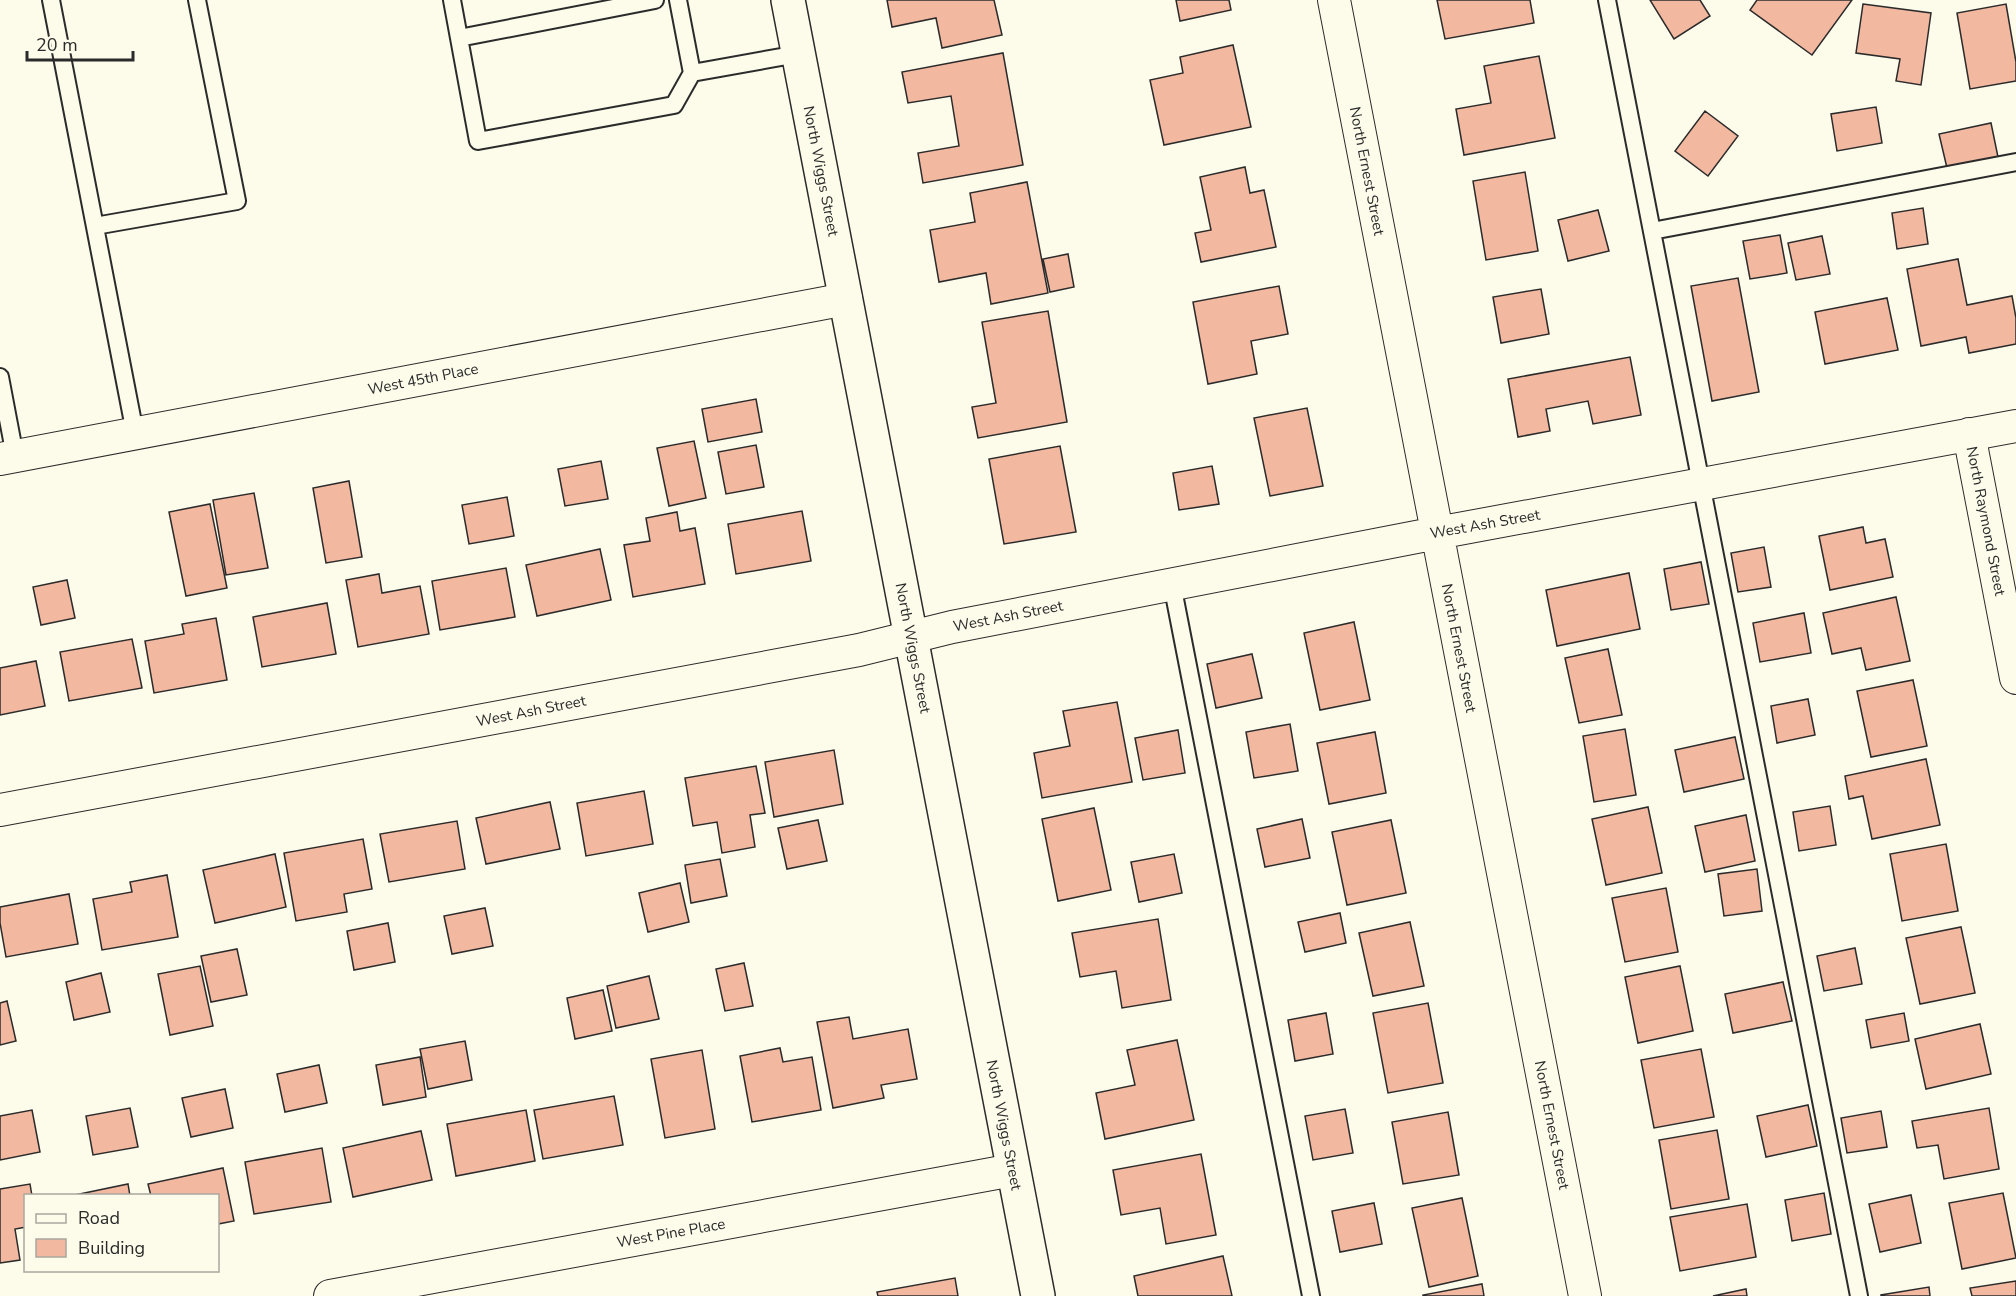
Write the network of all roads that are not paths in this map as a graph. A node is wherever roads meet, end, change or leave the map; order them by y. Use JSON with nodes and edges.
{"nodes":[{"id":1,"x":51,"y":0,"type":"edge"},
{"id":2,"x":197,"y":0,"type":"edge"},
{"id":3,"x":452,"y":0,"type":"edge"},
{"id":4,"x":655,"y":0,"type":"edge"},
{"id":5,"x":678,"y":0,"type":"edge"},
{"id":6,"x":788,"y":0,"type":"edge"},
{"id":7,"x":1334,"y":0,"type":"edge"},
{"id":8,"x":1607,"y":0,"type":"edge"},
{"id":9,"x":459,"y":38,"type":"junction"},
{"id":10,"x":798,"y":54,"type":"junction"},
{"id":11,"x":692,"y":73,"type":"junction"},
{"id":12,"x":2016,"y":162,"type":"edge"},
{"id":13,"x":95,"y":226,"type":"junction"},
{"id":14,"x":1652,"y":231,"type":"junction"},
{"id":15,"x":846,"y":299,"type":"junction"},
{"id":16,"x":0,"y":377,"type":"edge"},
{"id":17,"x":2016,"y":426,"type":"edge"},
{"id":18,"x":135,"y":433,"type":"junction"},
{"id":19,"x":1969,"y":434,"type":"junction"},
{"id":20,"x":8,"y":457,"type":"edge"},
{"id":21,"x":1702,"y":484,"type":"junction"},
{"id":22,"x":1437,"y":533,"type":"junction"},
{"id":23,"x":1172,"y":584,"type":"junction"},
{"id":24,"x":910,"y":637,"type":"junction"},
{"id":25,"x":2016,"y":678,"type":"edge"},
{"id":26,"x":0,"y":810,"type":"edge"},
{"id":27,"x":1013,"y":1170,"type":"junction"},
{"id":28,"x":330,"y":1296,"type":"edge"},
{"id":29,"x":1038,"y":1296,"type":"edge"},
{"id":30,"x":1311,"y":1296,"type":"edge"},
{"id":31,"x":1585,"y":1296,"type":"edge"},
{"id":32,"x":1859,"y":1296,"type":"edge"}],
"edges":[{"from":1,"to":13,"type":"lane"},
{"from":2,"to":13,"type":"lane"},
{"from":3,"to":9,"type":"lane"},
{"from":4,"to":9,"type":"lane"},
{"from":5,"to":11,"type":"lane"},
{"from":6,"to":10,"type":"street","name":"North Wiggs Street"},
{"from":7,"to":22,"type":"street","name":"North Ernest Street"},
{"from":8,"to":14,"type":"lane"},
{"from":9,"to":11,"type":"lane"},
{"from":10,"to":11,"type":"lane"},
{"from":10,"to":15,"type":"street","name":"North Wiggs Street"},
{"from":12,"to":14,"type":"lane"},
{"from":13,"to":18,"type":"lane"},
{"from":14,"to":21,"type":"lane"},
{"from":15,"to":18,"type":"street","name":"West 45th Place"},
{"from":15,"to":24,"type":"street","name":"North Wiggs Street"},
{"from":16,"to":20,"type":"lane"},
{"from":17,"to":19,"type":"street","name":"West Ash Street"},
{"from":18,"to":20,"type":"street","name":"West 45th Place"},
{"from":19,"to":21,"type":"street","name":"West Ash Street"},
{"from":19,"to":25,"type":"street","name":"North Raymond Street"},
{"from":21,"to":22,"type":"street","name":"West Ash Street"},
{"from":21,"to":32,"type":"lane"},
{"from":22,"to":23,"type":"street","name":"West Ash Street"},
{"from":22,"to":31,"type":"street","name":"North Ernest Street"},
{"from":23,"to":24,"type":"street","name":"West Ash Street"},
{"from":23,"to":30,"type":"lane"},
{"from":24,"to":26,"type":"street","name":"West Ash Street"},
{"from":24,"to":27,"type":"street","name":"North Wiggs Street"},
{"from":27,"to":28,"type":"street","name":"West Pine Place"},
{"from":27,"to":29,"type":"street","name":"North Wiggs Street"}]}
